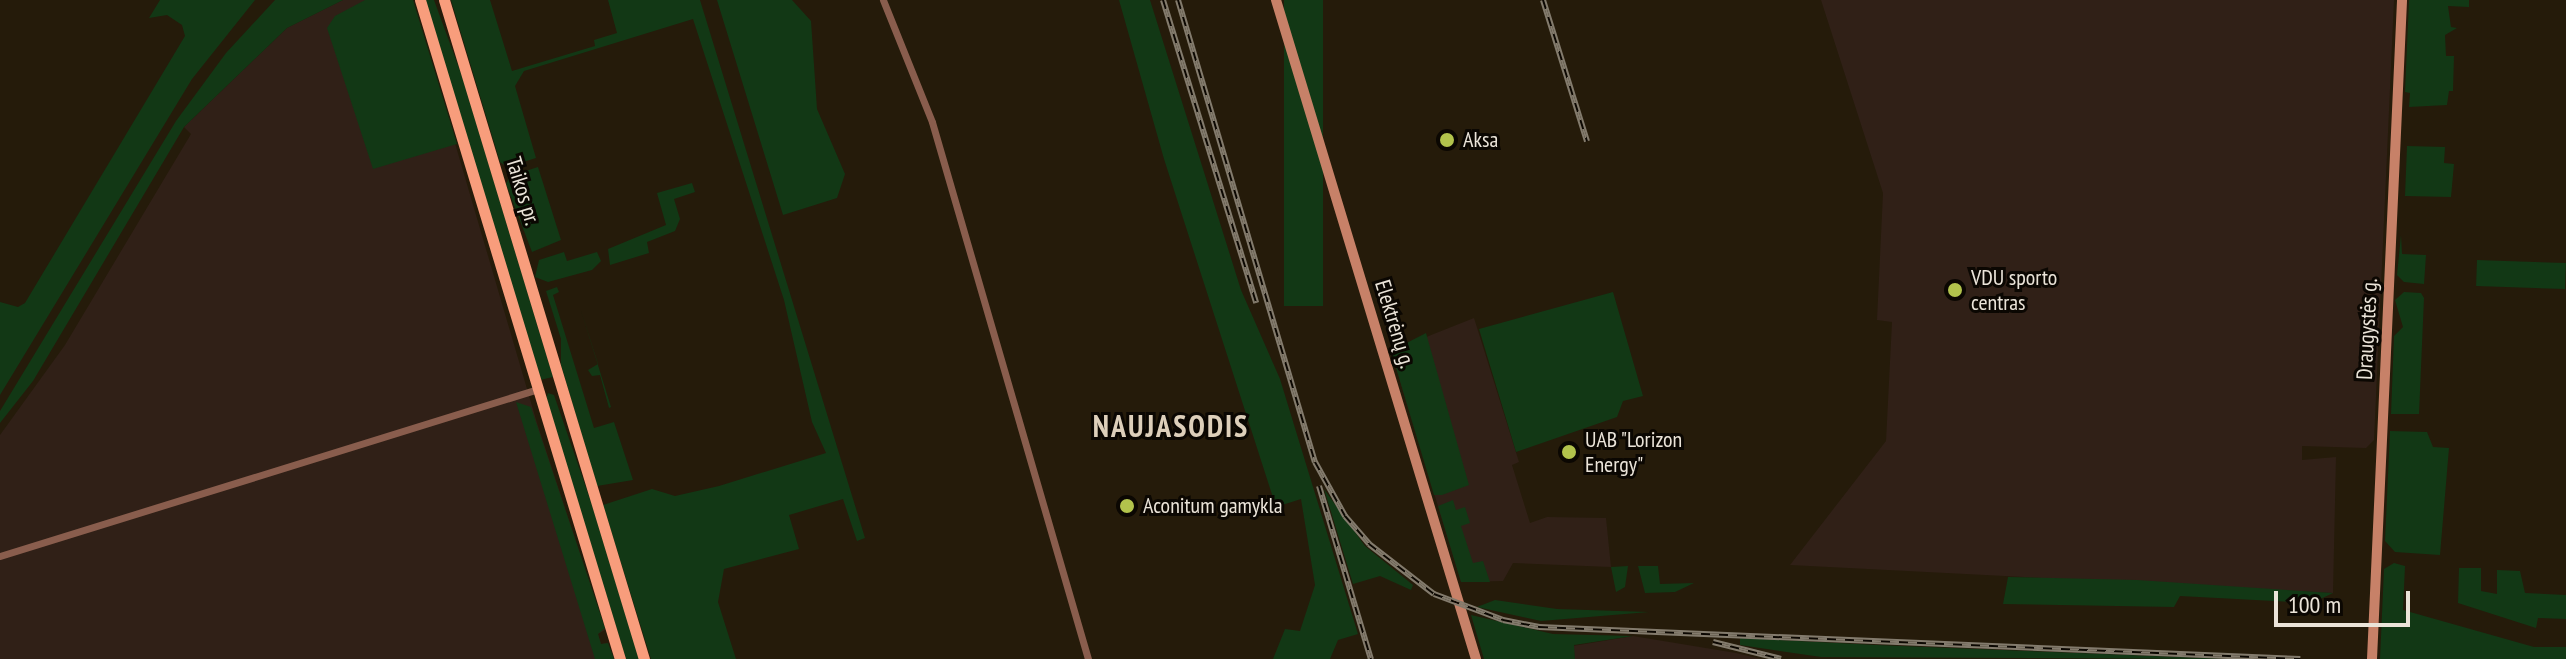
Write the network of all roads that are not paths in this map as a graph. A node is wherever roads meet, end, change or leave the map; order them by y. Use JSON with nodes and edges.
{"nodes":[{"id":1,"x":420,"y":0,"type":"edge"},
{"id":2,"x":444,"y":0,"type":"edge"},
{"id":3,"x":883,"y":0,"type":"edge"},
{"id":4,"x":1276,"y":0,"type":"edge"},
{"id":5,"x":2402,"y":0,"type":"edge"},
{"id":6,"x":538,"y":389,"type":"junction"},
{"id":7,"x":564,"y":393,"type":"junction"},
{"id":8,"x":0,"y":556,"type":"edge"},
{"id":9,"x":620,"y":659,"type":"edge"},
{"id":10,"x":644,"y":659,"type":"edge"},
{"id":11,"x":1088,"y":659,"type":"edge"},
{"id":12,"x":1476,"y":659,"type":"edge"},
{"id":13,"x":2372,"y":659,"type":"edge"}],
"edges":[{"from":1,"to":6,"type":"main road","name":"Taikos pr."},
{"from":2,"to":7,"type":"main road","name":"Taikos pr."},
{"from":3,"to":11,"type":"street"},
{"from":4,"to":12,"type":"street","name":"Elektrėnų g."},
{"from":5,"to":13,"type":"street","name":"Draugystės g."},
{"from":6,"to":7,"type":"main road"},
{"from":6,"to":8,"type":"street"},
{"from":6,"to":9,"type":"main road","name":"Taikos pr."},
{"from":7,"to":10,"type":"main road","name":"Taikos pr."}]}
